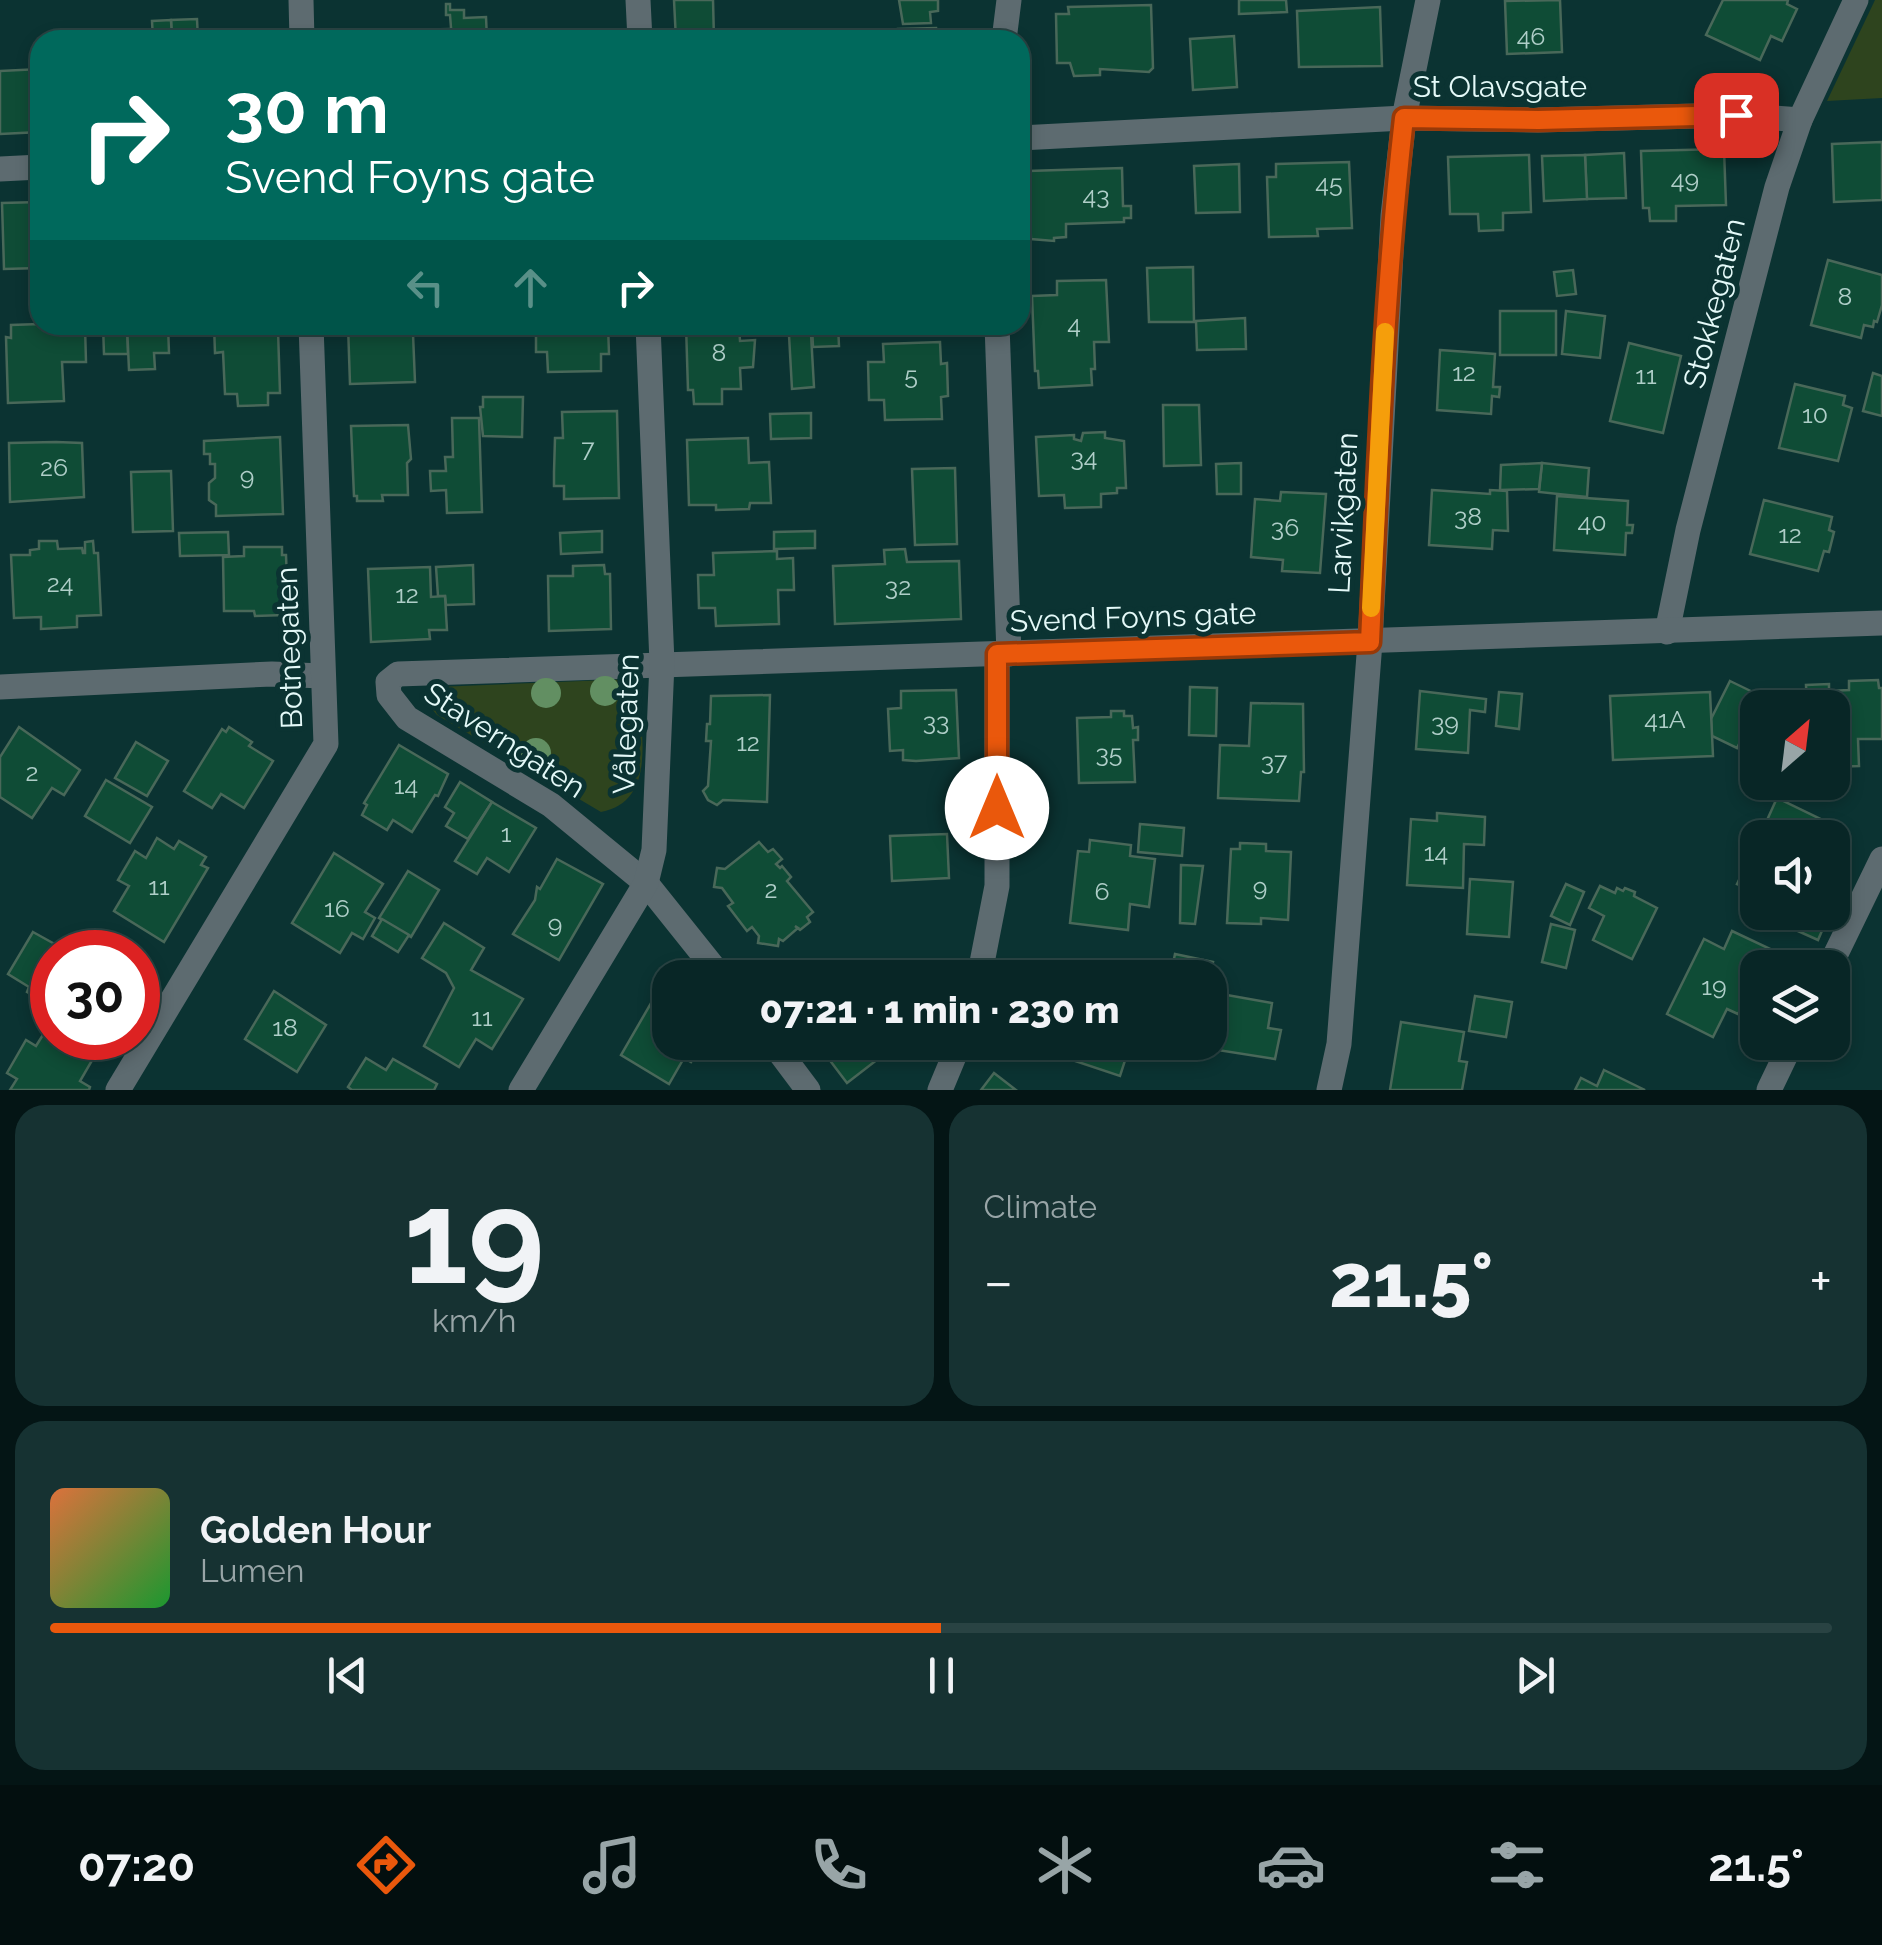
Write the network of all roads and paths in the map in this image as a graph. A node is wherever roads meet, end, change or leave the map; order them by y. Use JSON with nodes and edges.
{"nodes":[{"id":1,"x":301,"y":0,"type":"edge"},
{"id":2,"x":638,"y":0,"type":"edge"},
{"id":3,"x":1009,"y":0,"type":"edge"},
{"id":4,"x":1428,"y":0,"type":"edge"},
{"id":5,"x":1856,"y":0,"type":"edge"},
{"id":6,"x":302,"y":30,"type":"edge"},
{"id":7,"x":640,"y":30,"type":"edge"},
{"id":8,"x":1005,"y":30,"type":"edge"},
{"id":9,"x":1404,"y":118,"type":"junction"},
{"id":10,"x":1800,"y":120,"type":"junction"},
{"id":11,"x":1030,"y":137,"type":"edge"},
{"id":12,"x":30,"y":168,"type":"edge"},
{"id":13,"x":0,"y":169,"type":"edge"},
{"id":14,"x":311,"y":335,"type":"edge"},
{"id":15,"x":648,"y":335,"type":"edge"},
{"id":16,"x":996,"y":335,"type":"edge"},
{"id":17,"x":1882,"y":623,"type":"edge"},
{"id":18,"x":1667,"y":632,"type":"junction"},
{"id":19,"x":1370,"y":642,"type":"junction"},
{"id":20,"x":1003,"y":654,"type":"junction"},
{"id":21,"x":662,"y":663,"type":"junction"},
{"id":22,"x":322,"y":676,"type":"junction"},
{"id":23,"x":388,"y":682,"type":"joint"},
{"id":24,"x":0,"y":686,"type":"edge"},
{"id":25,"x":1882,"y":859,"type":"edge"},
{"id":26,"x":646,"y":883,"type":"junction"},
{"id":27,"x":1838,"y":950,"type":"edge"},
{"id":28,"x":708,"y":960,"type":"edge"},
{"id":29,"x":983,"y":960,"type":"edge"},
{"id":30,"x":786,"y":1060,"type":"edge"},
{"id":31,"x":952,"y":1060,"type":"edge"},
{"id":32,"x":1783,"y":1060,"type":"edge"},
{"id":33,"x":118,"y":1090,"type":"edge"},
{"id":34,"x":522,"y":1090,"type":"edge"},
{"id":35,"x":808,"y":1090,"type":"edge"},
{"id":36,"x":940,"y":1090,"type":"edge"},
{"id":37,"x":1329,"y":1090,"type":"edge"},
{"id":38,"x":1769,"y":1090,"type":"edge"}],
"edges":[{"from":1,"to":6,"type":"street"},
{"from":2,"to":7,"type":"street"},
{"from":3,"to":8,"type":"street"},
{"from":4,"to":9,"type":"street","name":"Larvikgaten"},
{"from":5,"to":10,"type":"street","name":"Stokkegaten"},
{"from":9,"to":10,"type":"street","name":"St Olavsgate"},
{"from":9,"to":11,"type":"street","name":"St Olavsgate"},
{"from":9,"to":19,"type":"street","name":"Larvikgaten"},
{"from":10,"to":18,"type":"street","name":"Stokkegaten"},
{"from":12,"to":13,"type":"street"},
{"from":14,"to":22,"type":"street","name":"Botnegaten"},
{"from":15,"to":21,"type":"street","name":"Vålegaten"},
{"from":16,"to":20,"type":"street"},
{"from":17,"to":18,"type":"street","name":"Svend Foyns gate"},
{"from":18,"to":19,"type":"street","name":"Svend Foyns gate"},
{"from":19,"to":20,"type":"street","name":"Svend Foyns gate"},
{"from":19,"to":37,"type":"street","name":"Larvikgaten"},
{"from":20,"to":21,"type":"street","name":"Svend Foyns gate"},
{"from":20,"to":29,"type":"street"},
{"from":21,"to":23,"type":"street","name":"Svend Foyns gate"},
{"from":21,"to":26,"type":"street","name":"Vålegaten"},
{"from":22,"to":24,"type":"street"},
{"from":22,"to":33,"type":"street","name":"Botnegaten"},
{"from":23,"to":26,"type":"street","name":"Staverngaten"},
{"from":25,"to":27,"type":"street"},
{"from":26,"to":28,"type":"street","name":"Staverngaten"},
{"from":26,"to":34,"type":"street","name":"Vålegaten"},
{"from":30,"to":35,"type":"street"},
{"from":31,"to":36,"type":"street"},
{"from":32,"to":38,"type":"street"}]}
